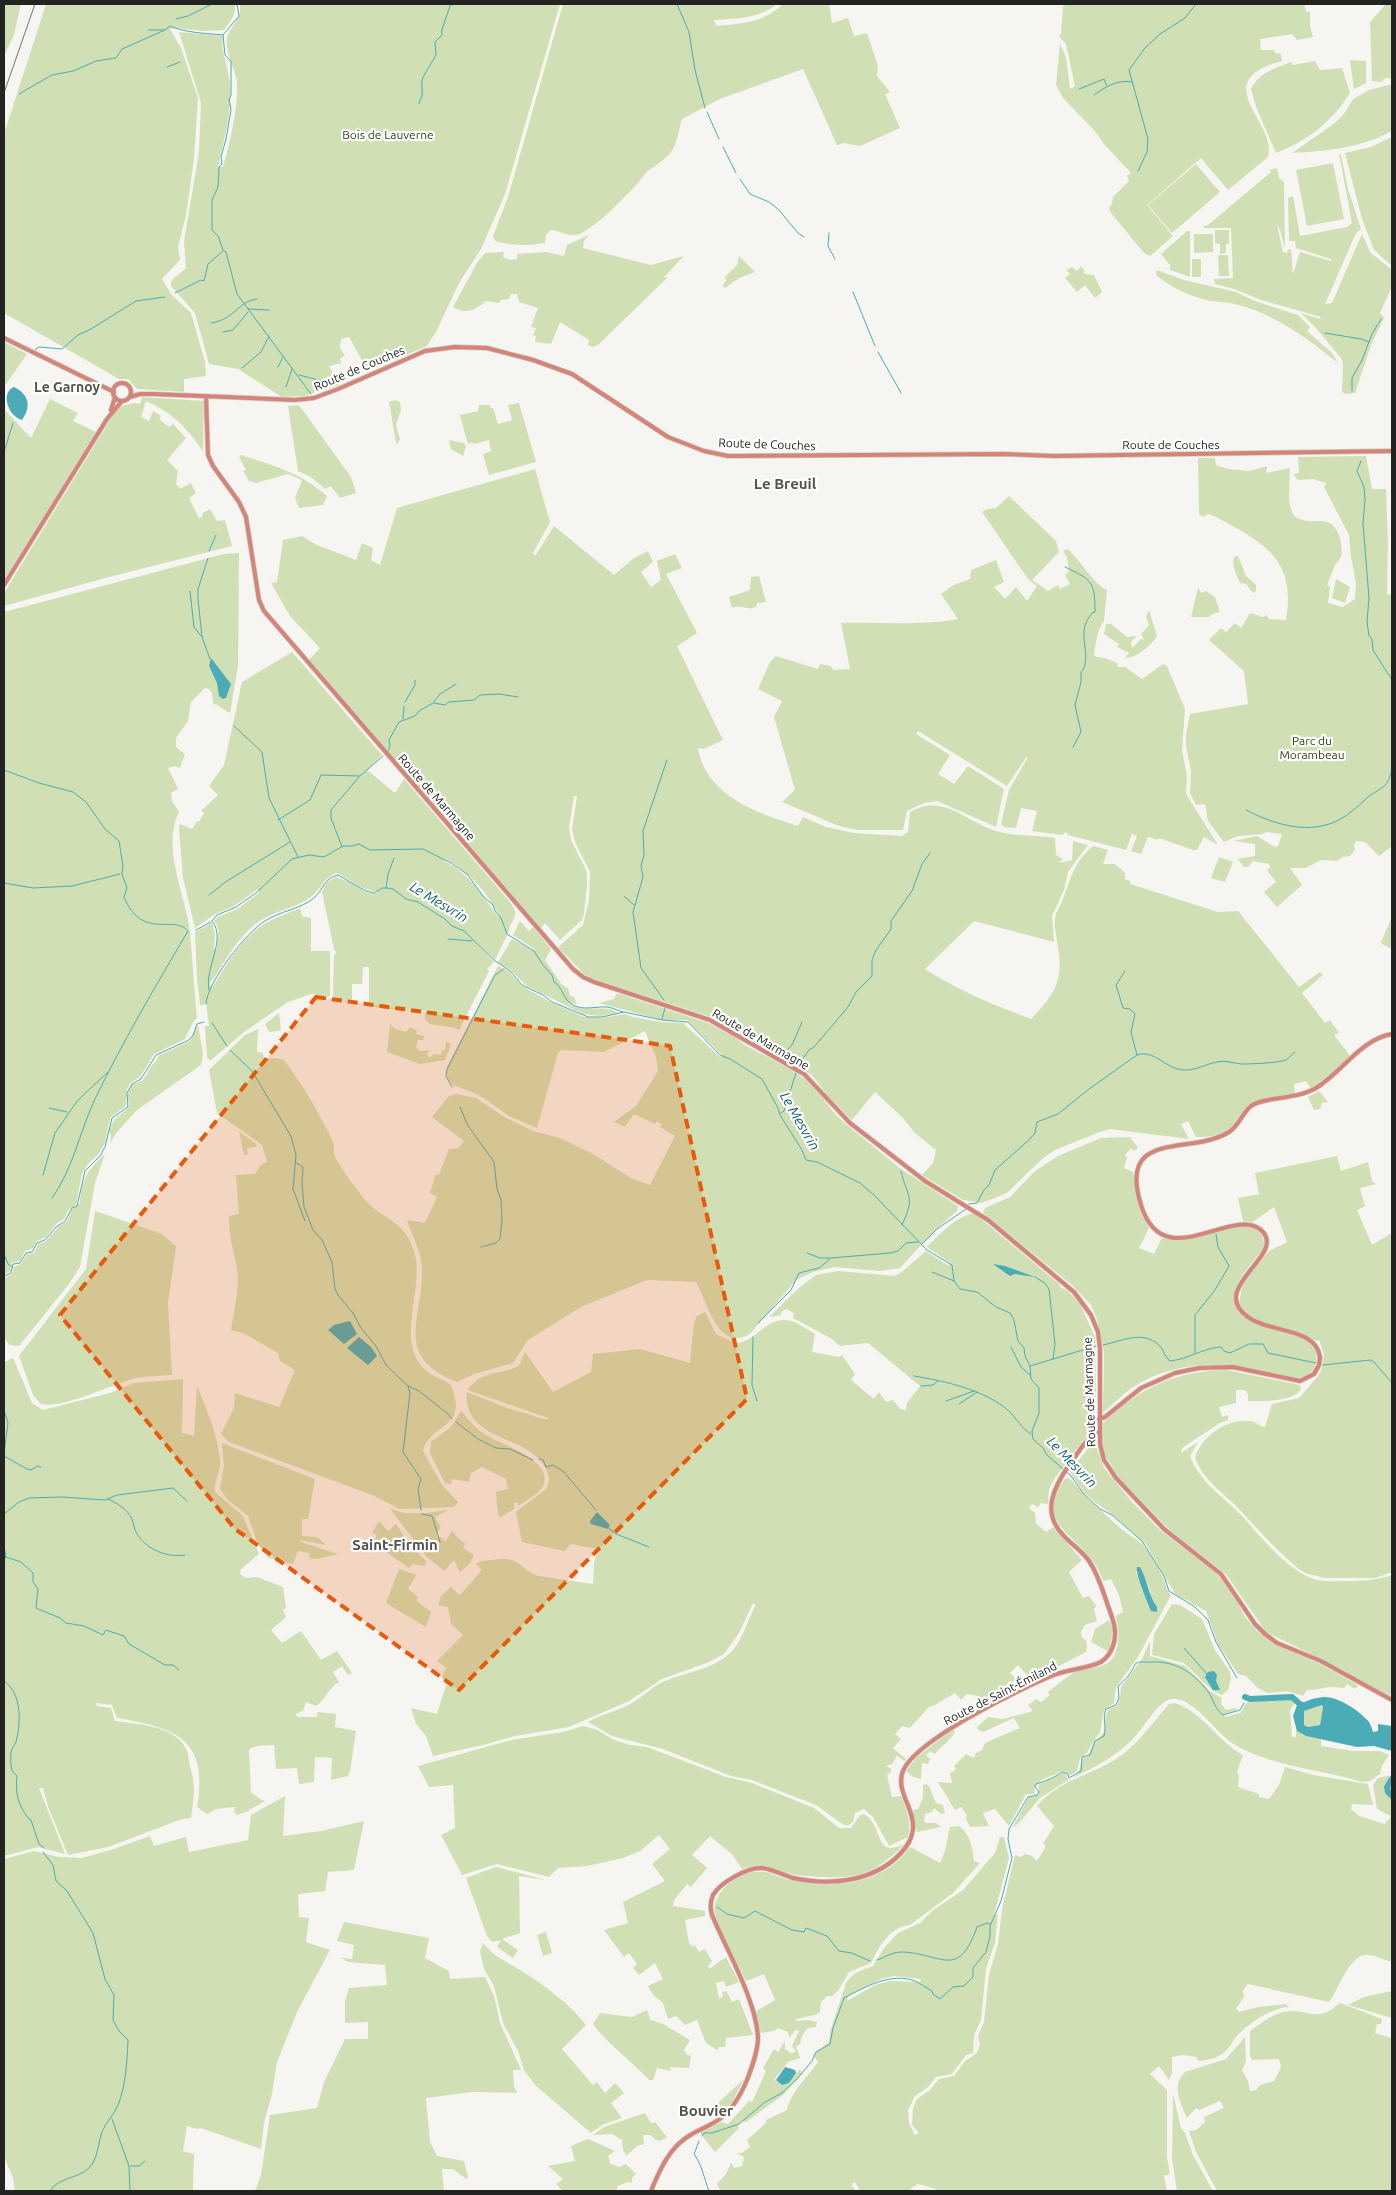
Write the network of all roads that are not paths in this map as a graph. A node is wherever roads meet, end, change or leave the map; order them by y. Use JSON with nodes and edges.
{"nodes":[{"id":1,"x":4,"y":338,"type":"edge"},
{"id":2,"x":102,"y":386,"type":"junction"},
{"id":3,"x":115,"y":387,"type":"junction"},
{"id":4,"x":131,"y":389,"type":"junction"},
{"id":5,"x":153,"y":394,"type":"junction"},
{"id":6,"x":114,"y":395,"type":"junction"},
{"id":7,"x":206,"y":396,"type":"junction"},
{"id":8,"x":130,"y":397,"type":"junction"},
{"id":9,"x":122,"y":401,"type":"junction"},
{"id":10,"x":107,"y":419,"type":"junction"},
{"id":11,"x":1392,"y":451,"type":"edge"},
{"id":12,"x":4,"y":585,"type":"edge"},
{"id":13,"x":1392,"y":1034,"type":"edge"},
{"id":14,"x":1099,"y":1419,"type":"junction"},
{"id":15,"x":1099,"y":1432,"type":"junction"},
{"id":16,"x":1392,"y":1700,"type":"edge"},
{"id":17,"x":651,"y":2191,"type":"edge"}],
"edges":[{"from":1,"to":2,"type":"main road"},
{"from":2,"to":3,"type":"main road"},
{"from":2,"to":6,"type":"main road"},
{"from":3,"to":4,"type":"main road"},
{"from":3,"to":6,"type":"main road"},
{"from":4,"to":5,"type":"main road","name":"Route de Couches"},
{"from":4,"to":8,"type":"main road"},
{"from":5,"to":7,"type":"main road","name":"Route de Couches"},
{"from":5,"to":8,"type":"main road","name":"Route de Couches"},
{"from":6,"to":9,"type":"main road"},
{"from":6,"to":10,"type":"main road"},
{"from":7,"to":11,"type":"main road","name":"Route de Couches"},
{"from":7,"to":14,"type":"main road","name":"Route de Marmagne"},
{"from":8,"to":9,"type":"main road"},
{"from":9,"to":10,"type":"main road"},
{"from":10,"to":12,"type":"main road"},
{"from":13,"to":14,"type":"main road"},
{"from":14,"to":15,"type":"main road","name":"Route de Marmagne"},
{"from":15,"to":16,"type":"main road","name":"Route de Marmagne"},
{"from":15,"to":17,"type":"main road","name":"Route de Saint-Émiland"}]}
